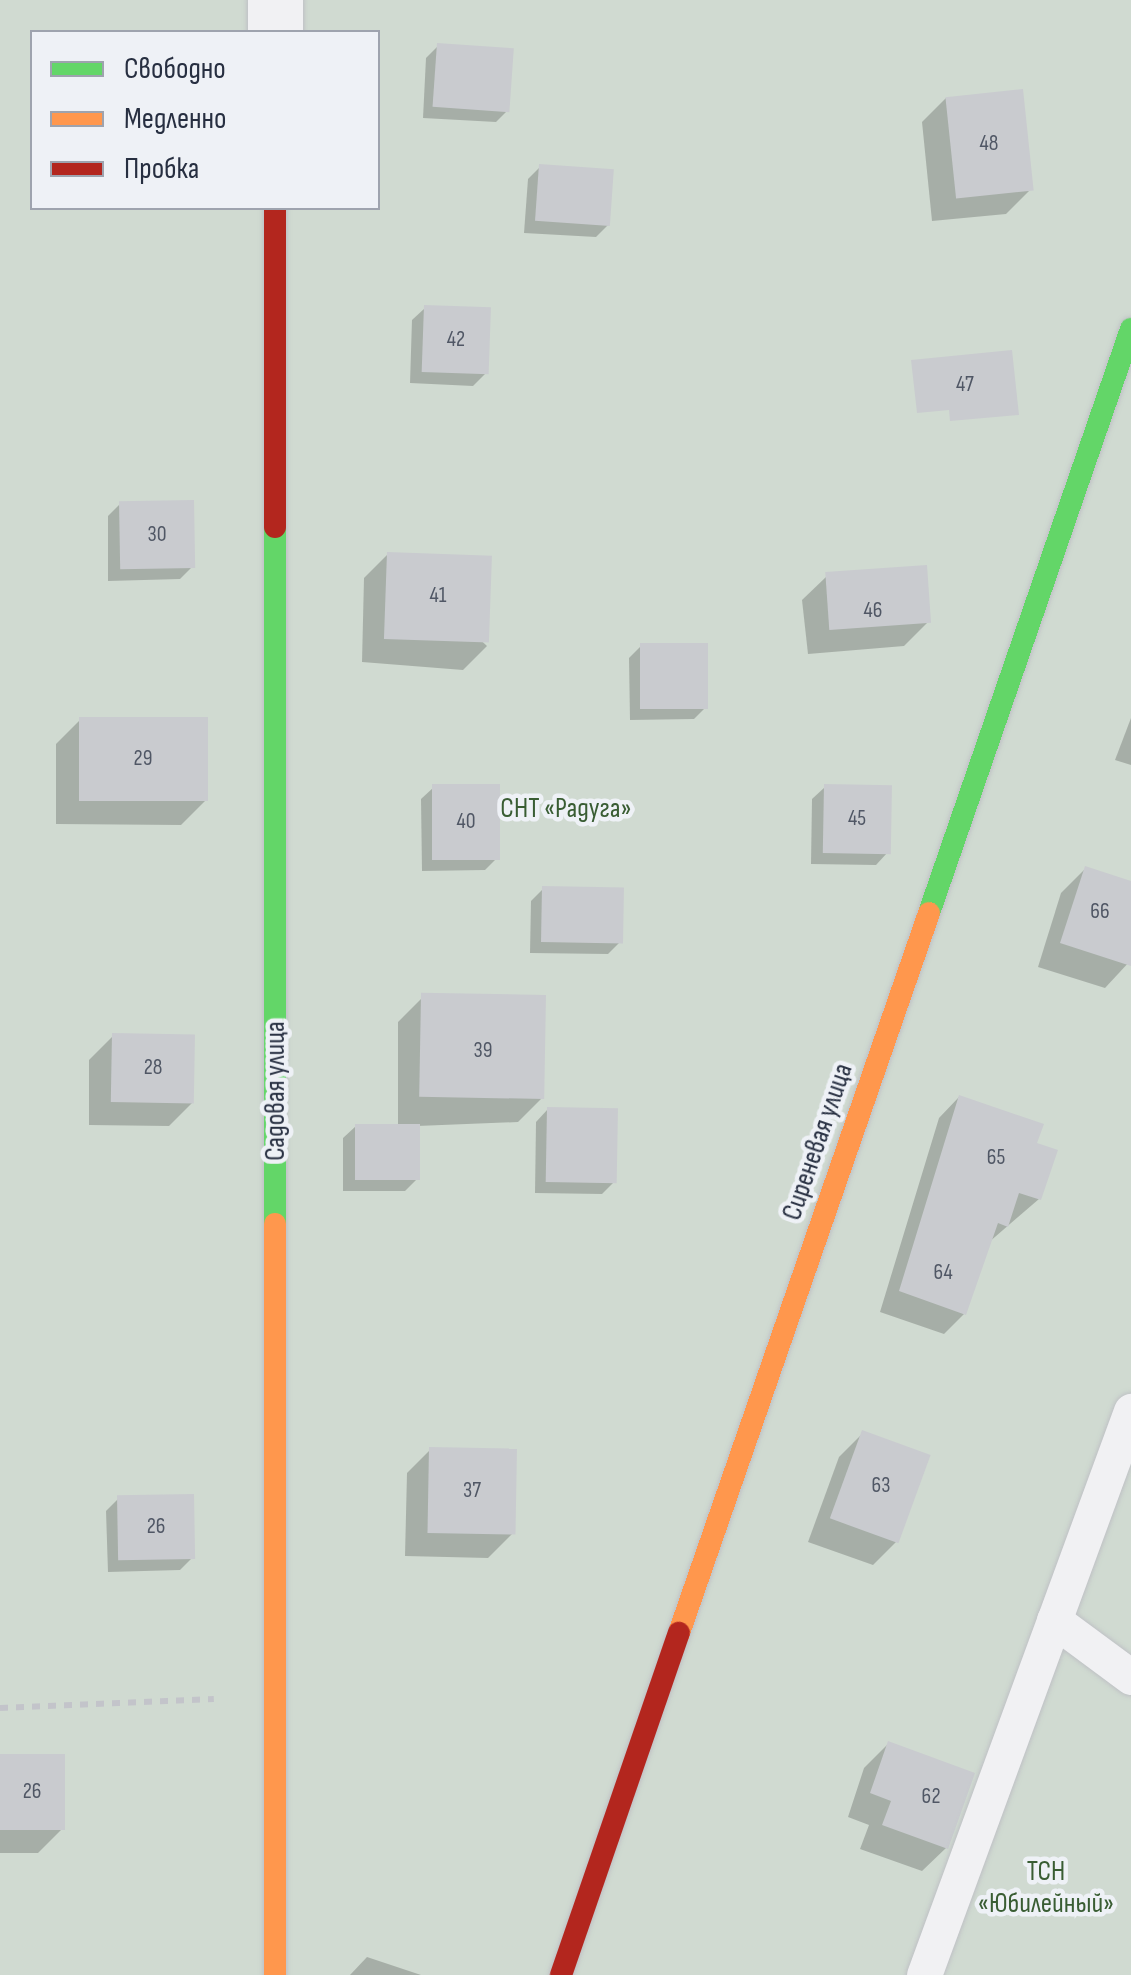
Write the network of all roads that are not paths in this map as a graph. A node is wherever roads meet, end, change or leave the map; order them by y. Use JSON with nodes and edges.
{"nodes":[{"id":1,"x":276,"y":0,"type":"edge"},
{"id":2,"x":276,"y":30,"type":"edge"},
{"id":3,"x":276,"y":210,"type":"edge"},
{"id":4,"x":1131,"y":329,"type":"edge"},
{"id":5,"x":1131,"y":1411,"type":"edge"},
{"id":6,"x":1054,"y":1620,"type":"junction"},
{"id":7,"x":1131,"y":1677,"type":"edge"},
{"id":8,"x":275,"y":1975,"type":"edge"},
{"id":9,"x":562,"y":1975,"type":"edge"},
{"id":10,"x":924,"y":1975,"type":"edge"}],
"edges":[{"from":1,"to":2,"type":"street"},
{"from":3,"to":8,"type":"street","name":"Садовая улица"},
{"from":4,"to":9,"type":"street","name":"Сиреневая улица"},
{"from":5,"to":6,"type":"lane"},
{"from":6,"to":7,"type":"lane"},
{"from":6,"to":10,"type":"lane"}]}
